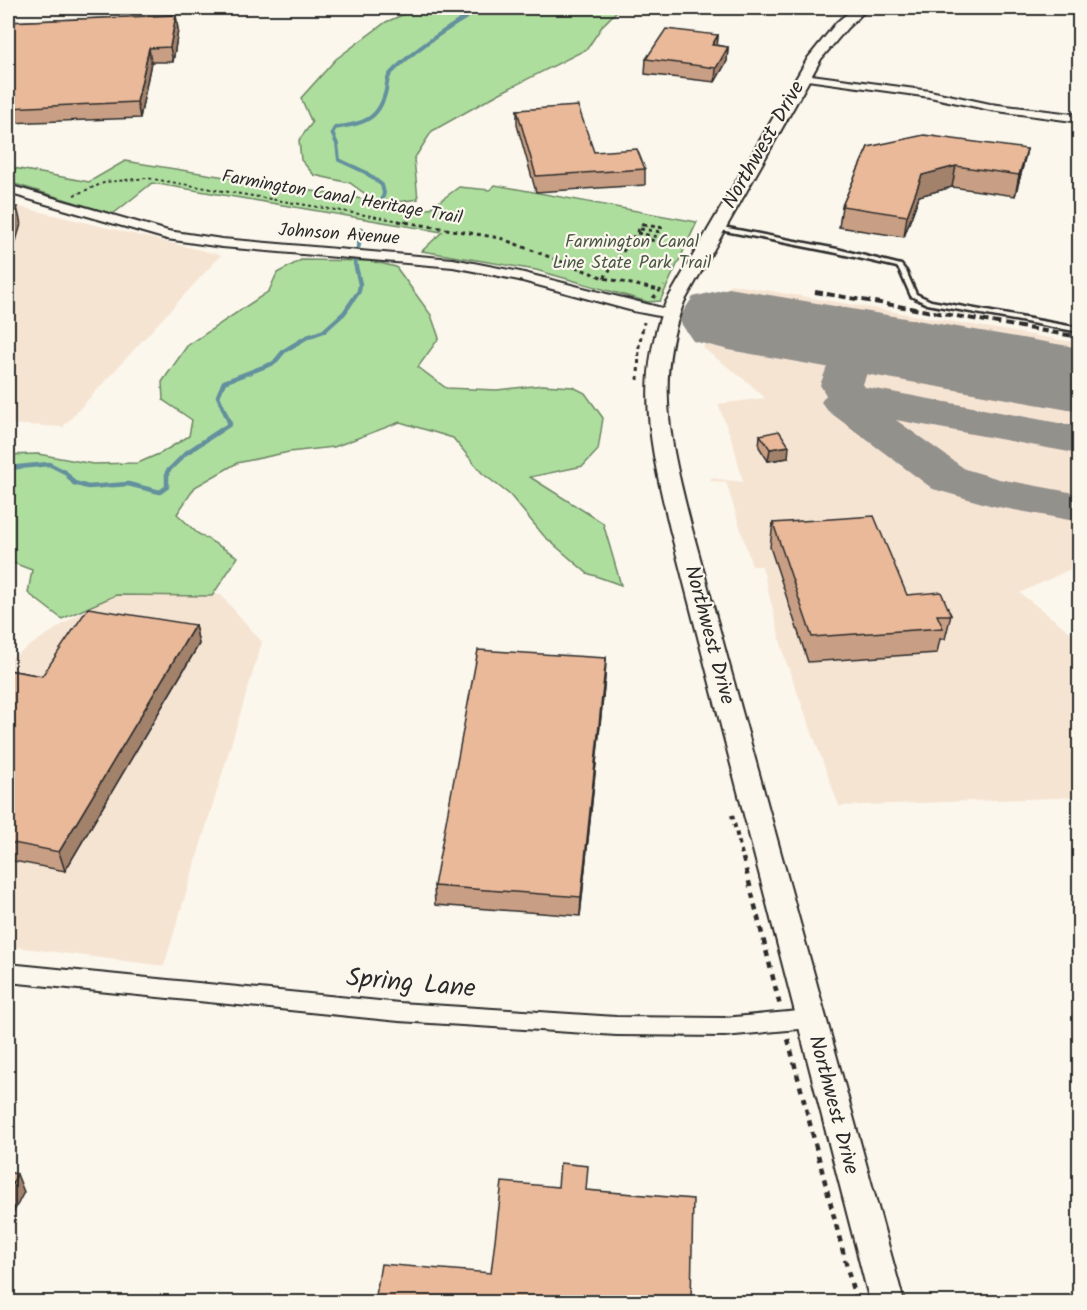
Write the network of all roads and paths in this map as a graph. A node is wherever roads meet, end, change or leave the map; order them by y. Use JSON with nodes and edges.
{"nodes":[{"id":1,"x":861,"y":8,"type":"edge"},
{"id":2,"x":801,"y":82,"type":"junction"},
{"id":3,"x":1080,"y":119,"type":"edge"},
{"id":4,"x":8,"y":189,"type":"edge"},
{"id":5,"x":70,"y":196,"type":"dead end"},
{"id":6,"x":664,"y":228,"type":"dead end"},
{"id":7,"x":717,"y":228,"type":"junction"},
{"id":8,"x":640,"y":229,"type":"junction"},
{"id":9,"x":662,"y":232,"type":"dead end"},
{"id":10,"x":637,"y":233,"type":"junction"},
{"id":11,"x":659,"y":237,"type":"dead end"},
{"id":12,"x":634,"y":238,"type":"junction"},
{"id":13,"x":657,"y":241,"type":"dead end"},
{"id":14,"x":604,"y":278,"type":"junction"},
{"id":15,"x":661,"y":306,"type":"junction"},
{"id":16,"x":1080,"y":330,"type":"edge"},
{"id":17,"x":8,"y":973,"type":"edge"},
{"id":18,"x":810,"y":1019,"type":"junction"},
{"id":19,"x":887,"y":1302,"type":"edge"}],
"edges":[{"from":1,"to":2,"type":"main road","name":"Northwest Drive"},
{"from":2,"to":3,"type":"street"},
{"from":2,"to":7,"type":"main road","name":"Northwest Drive"},
{"from":4,"to":15,"type":"street","name":"Johnson Avenue"},
{"from":5,"to":14,"type":"path","name":"Farmington Canal Heritage Trail"},
{"from":6,"to":8,"type":"path"},
{"from":7,"to":15,"type":"main road","name":"Northwest Drive"},
{"from":7,"to":16,"type":"lane"},
{"from":8,"to":9,"type":"path"},
{"from":8,"to":10,"type":"path"},
{"from":10,"to":11,"type":"path"},
{"from":10,"to":12,"type":"path"},
{"from":12,"to":13,"type":"path"},
{"from":12,"to":14,"type":"path"},
{"from":14,"to":15,"type":"path","name":"Farmington Canal Heritage Trail"},
{"from":15,"to":18,"type":"main road","name":"Northwest Drive"},
{"from":17,"to":18,"type":"street","name":"Spring Lane"},
{"from":18,"to":19,"type":"main road","name":"Northwest Drive"}]}
